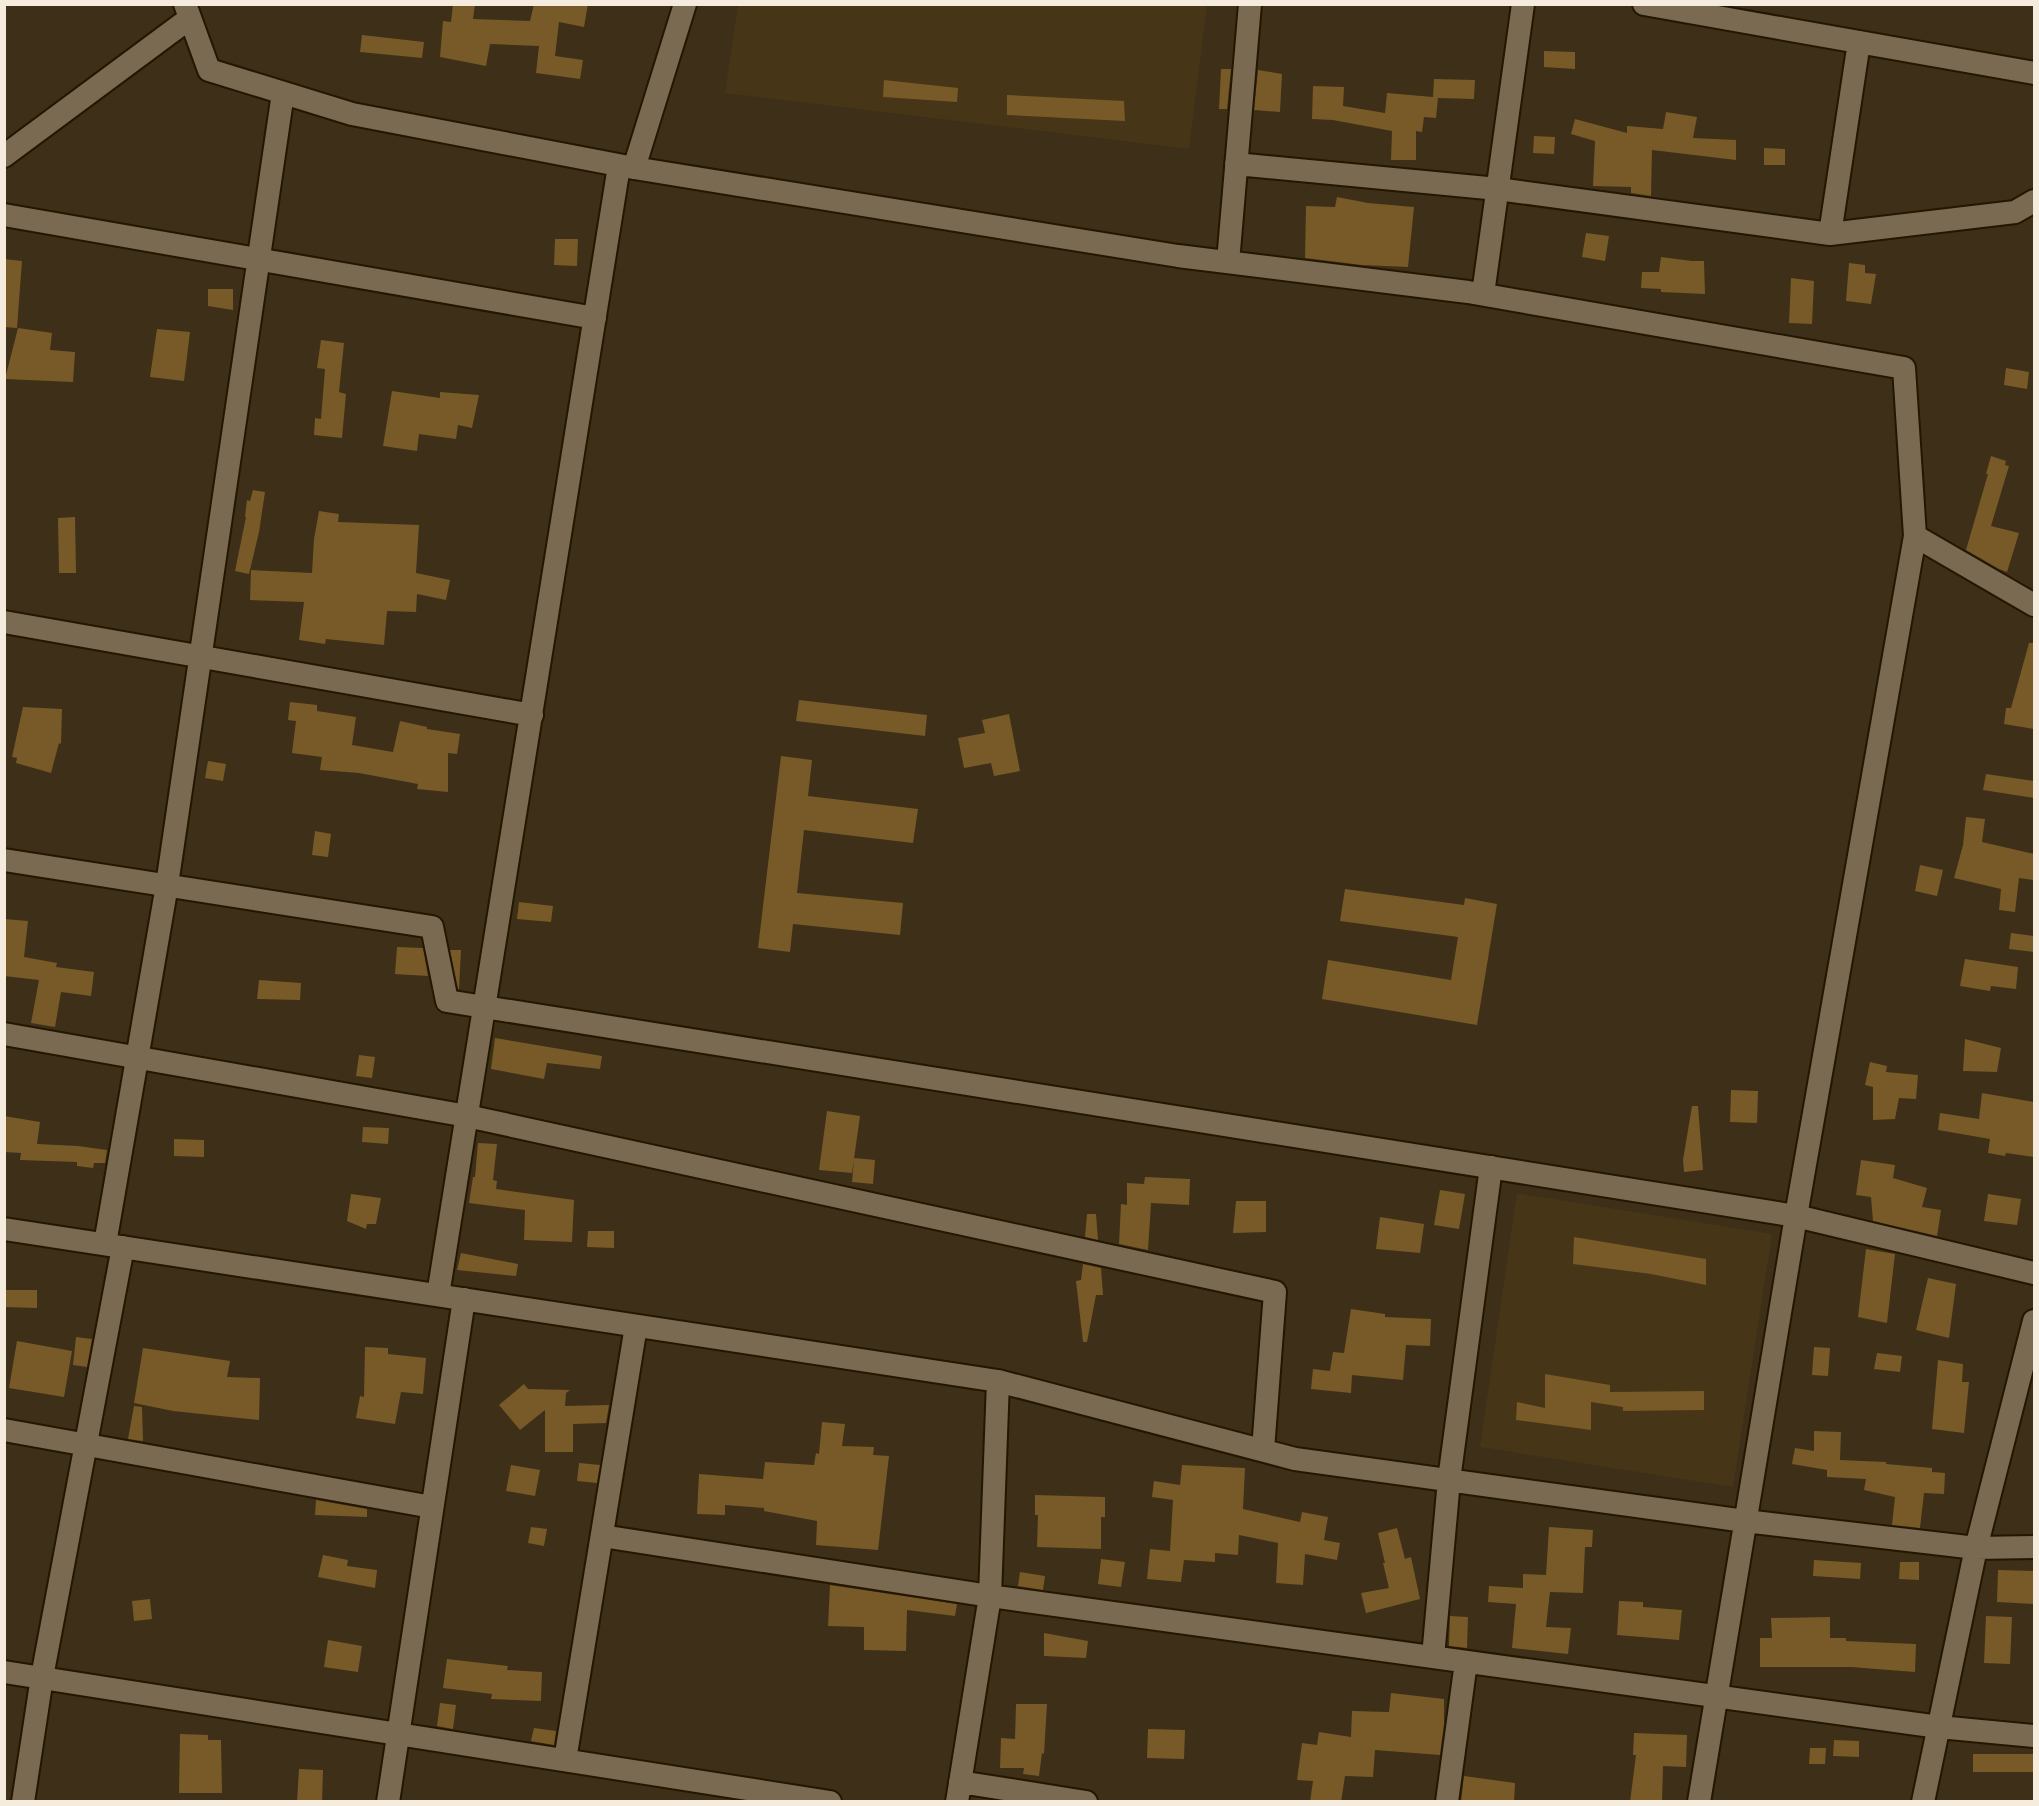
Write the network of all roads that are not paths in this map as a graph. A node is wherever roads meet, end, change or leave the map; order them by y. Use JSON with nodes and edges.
{"nodes":[{"id":1,"x":685,"y":4,"type":"edge"},
{"id":2,"x":1250,"y":4,"type":"edge"},
{"id":3,"x":1523,"y":4,"type":"edge"},
{"id":4,"x":1644,"y":4,"type":"edge"},
{"id":5,"x":187,"y":11,"type":"edge"},
{"id":6,"x":1859,"y":42,"type":"junction"},
{"id":7,"x":2034,"y":73,"type":"edge"},
{"id":8,"x":283,"y":93,"type":"junction"},
{"id":9,"x":4,"y":156,"type":"edge"},
{"id":10,"x":1236,"y":164,"type":"junction"},
{"id":11,"x":627,"y":167,"type":"junction"},
{"id":12,"x":1498,"y":189,"type":"junction"},
{"id":13,"x":2034,"y":201,"type":"edge"},
{"id":14,"x":4,"y":215,"type":"edge"},
{"id":15,"x":1830,"y":234,"type":"junction"},
{"id":16,"x":258,"y":259,"type":"junction"},
{"id":17,"x":1228,"y":262,"type":"junction"},
{"id":18,"x":1483,"y":294,"type":"junction"},
{"id":19,"x":595,"y":318,"type":"junction"},
{"id":20,"x":1915,"y":536,"type":"junction"},
{"id":21,"x":2034,"y":605,"type":"edge"},
{"id":22,"x":4,"y":622,"type":"edge"},
{"id":23,"x":200,"y":657,"type":"junction"},
{"id":24,"x":532,"y":715,"type":"junction"},
{"id":25,"x":4,"y":860,"type":"edge"},
{"id":26,"x":167,"y":885,"type":"junction"},
{"id":27,"x":485,"y":1006,"type":"junction"},
{"id":28,"x":4,"y":1035,"type":"edge"},
{"id":29,"x":137,"y":1058,"type":"junction"},
{"id":30,"x":467,"y":1116,"type":"junction"},
{"id":31,"x":1491,"y":1167,"type":"junction"},
{"id":32,"x":1796,"y":1216,"type":"junction"},
{"id":33,"x":4,"y":1229,"type":"edge"},
{"id":34,"x":114,"y":1246,"type":"junction"},
{"id":35,"x":2034,"y":1273,"type":"edge"},
{"id":36,"x":438,"y":1295,"type":"junction"},
{"id":37,"x":464,"y":1299,"type":"junction"},
{"id":38,"x":2034,"y":1321,"type":"edge"},
{"id":39,"x":636,"y":1326,"type":"junction"},
{"id":40,"x":998,"y":1381,"type":"junction"},
{"id":41,"x":4,"y":1430,"type":"edge"},
{"id":42,"x":86,"y":1445,"type":"junction"},
{"id":43,"x":1263,"y":1450,"type":"junction"},
{"id":44,"x":1449,"y":1480,"type":"junction"},
{"id":45,"x":432,"y":1508,"type":"junction"},
{"id":46,"x":1745,"y":1521,"type":"junction"},
{"id":47,"x":602,"y":1536,"type":"junction"},
{"id":48,"x":2034,"y":1547,"type":"edge"},
{"id":49,"x":1976,"y":1548,"type":"junction"},
{"id":50,"x":990,"y":1596,"type":"junction"},
{"id":51,"x":1433,"y":1657,"type":"junction"},
{"id":52,"x":1466,"y":1662,"type":"junction"},
{"id":53,"x":4,"y":1672,"type":"edge"},
{"id":54,"x":42,"y":1677,"type":"junction"},
{"id":55,"x":1717,"y":1696,"type":"junction"},
{"id":56,"x":1939,"y":1727,"type":"junction"},
{"id":57,"x":397,"y":1733,"type":"junction"},
{"id":58,"x":2034,"y":1737,"type":"edge"},
{"id":59,"x":564,"y":1760,"type":"junction"},
{"id":60,"x":958,"y":1792,"type":"edge"},
{"id":61,"x":756,"y":1796,"type":"edge"},
{"id":62,"x":23,"y":1802,"type":"edge"},
{"id":63,"x":388,"y":1802,"type":"edge"},
{"id":64,"x":830,"y":1802,"type":"edge"},
{"id":65,"x":1086,"y":1802,"type":"edge"},
{"id":66,"x":1447,"y":1802,"type":"edge"},
{"id":67,"x":1700,"y":1802,"type":"edge"},
{"id":68,"x":1923,"y":1802,"type":"edge"}],
"edges":[{"from":1,"to":11,"type":"street"},
{"from":2,"to":10,"type":"street"},
{"from":3,"to":12,"type":"street"},
{"from":4,"to":6,"type":"street"},
{"from":5,"to":8,"type":"street"},
{"from":5,"to":9,"type":"street"},
{"from":6,"to":7,"type":"street"},
{"from":6,"to":15,"type":"street"},
{"from":8,"to":11,"type":"street"},
{"from":8,"to":16,"type":"street"},
{"from":10,"to":12,"type":"street"},
{"from":10,"to":17,"type":"street"},
{"from":11,"to":17,"type":"street"},
{"from":11,"to":19,"type":"street"},
{"from":12,"to":15,"type":"street"},
{"from":12,"to":18,"type":"street"},
{"from":13,"to":15,"type":"street"},
{"from":14,"to":16,"type":"street"},
{"from":16,"to":19,"type":"street"},
{"from":16,"to":23,"type":"street"},
{"from":17,"to":18,"type":"street"},
{"from":18,"to":20,"type":"street"},
{"from":19,"to":24,"type":"street"},
{"from":20,"to":21,"type":"street"},
{"from":20,"to":32,"type":"street"},
{"from":22,"to":23,"type":"street"},
{"from":23,"to":24,"type":"street"},
{"from":23,"to":26,"type":"street"},
{"from":24,"to":27,"type":"street"},
{"from":25,"to":26,"type":"street"},
{"from":26,"to":27,"type":"street"},
{"from":26,"to":29,"type":"street"},
{"from":27,"to":30,"type":"street"},
{"from":27,"to":31,"type":"street"},
{"from":28,"to":29,"type":"street"},
{"from":29,"to":30,"type":"street"},
{"from":29,"to":34,"type":"street"},
{"from":30,"to":36,"type":"street"},
{"from":30,"to":43,"type":"street"},
{"from":31,"to":32,"type":"street"},
{"from":31,"to":44,"type":"street"},
{"from":32,"to":35,"type":"street"},
{"from":32,"to":46,"type":"street"},
{"from":33,"to":34,"type":"street"},
{"from":34,"to":36,"type":"street"},
{"from":34,"to":42,"type":"street"},
{"from":36,"to":37,"type":"street"},
{"from":37,"to":39,"type":"street"},
{"from":37,"to":45,"type":"street"},
{"from":38,"to":49,"type":"street"},
{"from":39,"to":40,"type":"street"},
{"from":39,"to":47,"type":"street"},
{"from":40,"to":43,"type":"street"},
{"from":40,"to":50,"type":"street"},
{"from":41,"to":42,"type":"street"},
{"from":42,"to":45,"type":"street"},
{"from":42,"to":54,"type":"street"},
{"from":43,"to":44,"type":"street"},
{"from":44,"to":46,"type":"street"},
{"from":44,"to":51,"type":"street"},
{"from":45,"to":57,"type":"street"},
{"from":46,"to":49,"type":"street"},
{"from":46,"to":55,"type":"street"},
{"from":47,"to":50,"type":"street"},
{"from":47,"to":59,"type":"street"},
{"from":48,"to":49,"type":"street"},
{"from":49,"to":56,"type":"street"},
{"from":50,"to":51,"type":"street"},
{"from":50,"to":60,"type":"street"},
{"from":51,"to":52,"type":"street"},
{"from":52,"to":55,"type":"street"},
{"from":52,"to":66,"type":"street"},
{"from":53,"to":54,"type":"street"},
{"from":54,"to":57,"type":"street"},
{"from":54,"to":62,"type":"street"},
{"from":55,"to":56,"type":"street"},
{"from":55,"to":67,"type":"street"},
{"from":56,"to":58,"type":"street"},
{"from":56,"to":68,"type":"street"},
{"from":57,"to":59,"type":"street"},
{"from":57,"to":63,"type":"street"},
{"from":59,"to":61,"type":"street"},
{"from":60,"to":65,"type":"street"},
{"from":61,"to":64,"type":"street"}]}
